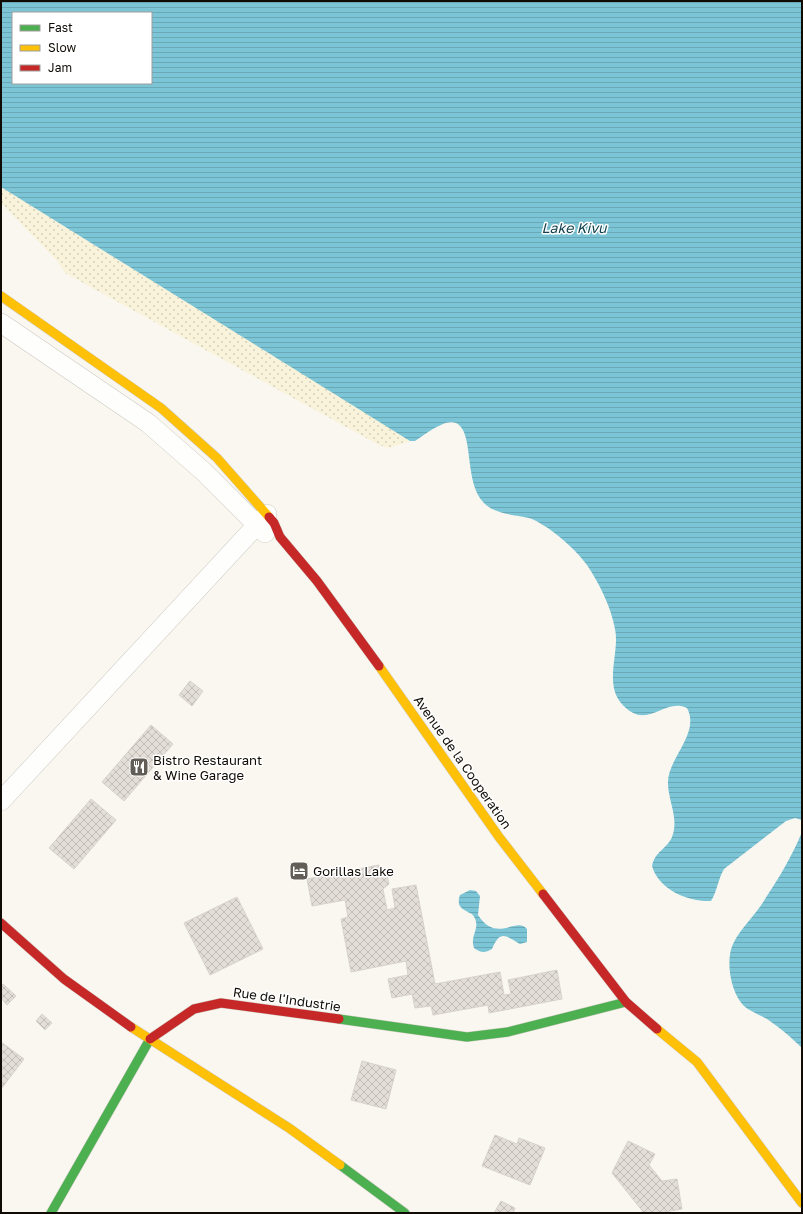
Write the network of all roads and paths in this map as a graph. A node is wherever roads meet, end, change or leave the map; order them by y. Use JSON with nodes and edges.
{"nodes":[{"id":1,"x":1,"y":296,"type":"edge"},
{"id":2,"x":24,"y":312,"type":"junction"},
{"id":3,"x":6,"y":326,"type":"edge"},
{"id":4,"x":161,"y":408,"type":"junction"},
{"id":5,"x":148,"y":423,"type":"junction"},
{"id":6,"x":217,"y":458,"type":"junction"},
{"id":7,"x":204,"y":472,"type":"junction"},
{"id":8,"x":261,"y":520,"type":"junction"},
{"id":9,"x":280,"y":537,"type":"joint"},
{"id":10,"x":1,"y":801,"type":"edge"},
{"id":11,"x":1,"y":923,"type":"edge"},
{"id":12,"x":626,"y":1002,"type":"junction"},
{"id":13,"x":149,"y":1040,"type":"junction"},
{"id":14,"x":802,"y":1203,"type":"edge"},
{"id":15,"x":51,"y":1213,"type":"edge"},
{"id":16,"x":405,"y":1213,"type":"edge"}],
"edges":[{"from":1,"to":2,"type":"main road"},
{"from":2,"to":3,"type":"street"},
{"from":2,"to":4,"type":"main road"},
{"from":3,"to":5,"type":"street"},
{"from":4,"to":5,"type":"street"},
{"from":4,"to":6,"type":"main road"},
{"from":5,"to":7,"type":"street"},
{"from":6,"to":7,"type":"street"},
{"from":6,"to":8,"type":"main road"},
{"from":7,"to":8,"type":"street"},
{"from":8,"to":9,"type":"street"},
{"from":8,"to":10,"type":"street"},
{"from":9,"to":12,"type":"main road","name":"Avenue de la Cooperation"},
{"from":11,"to":13,"type":"main road"},
{"from":12,"to":13,"type":"main road","name":"Rue de l'Industrie"},
{"from":12,"to":14,"type":"main road","name":"Avenue de la Cooperation"},
{"from":13,"to":15,"type":"main road","name":"Rue de l'Industrie"},
{"from":13,"to":16,"type":"main road"}]}
